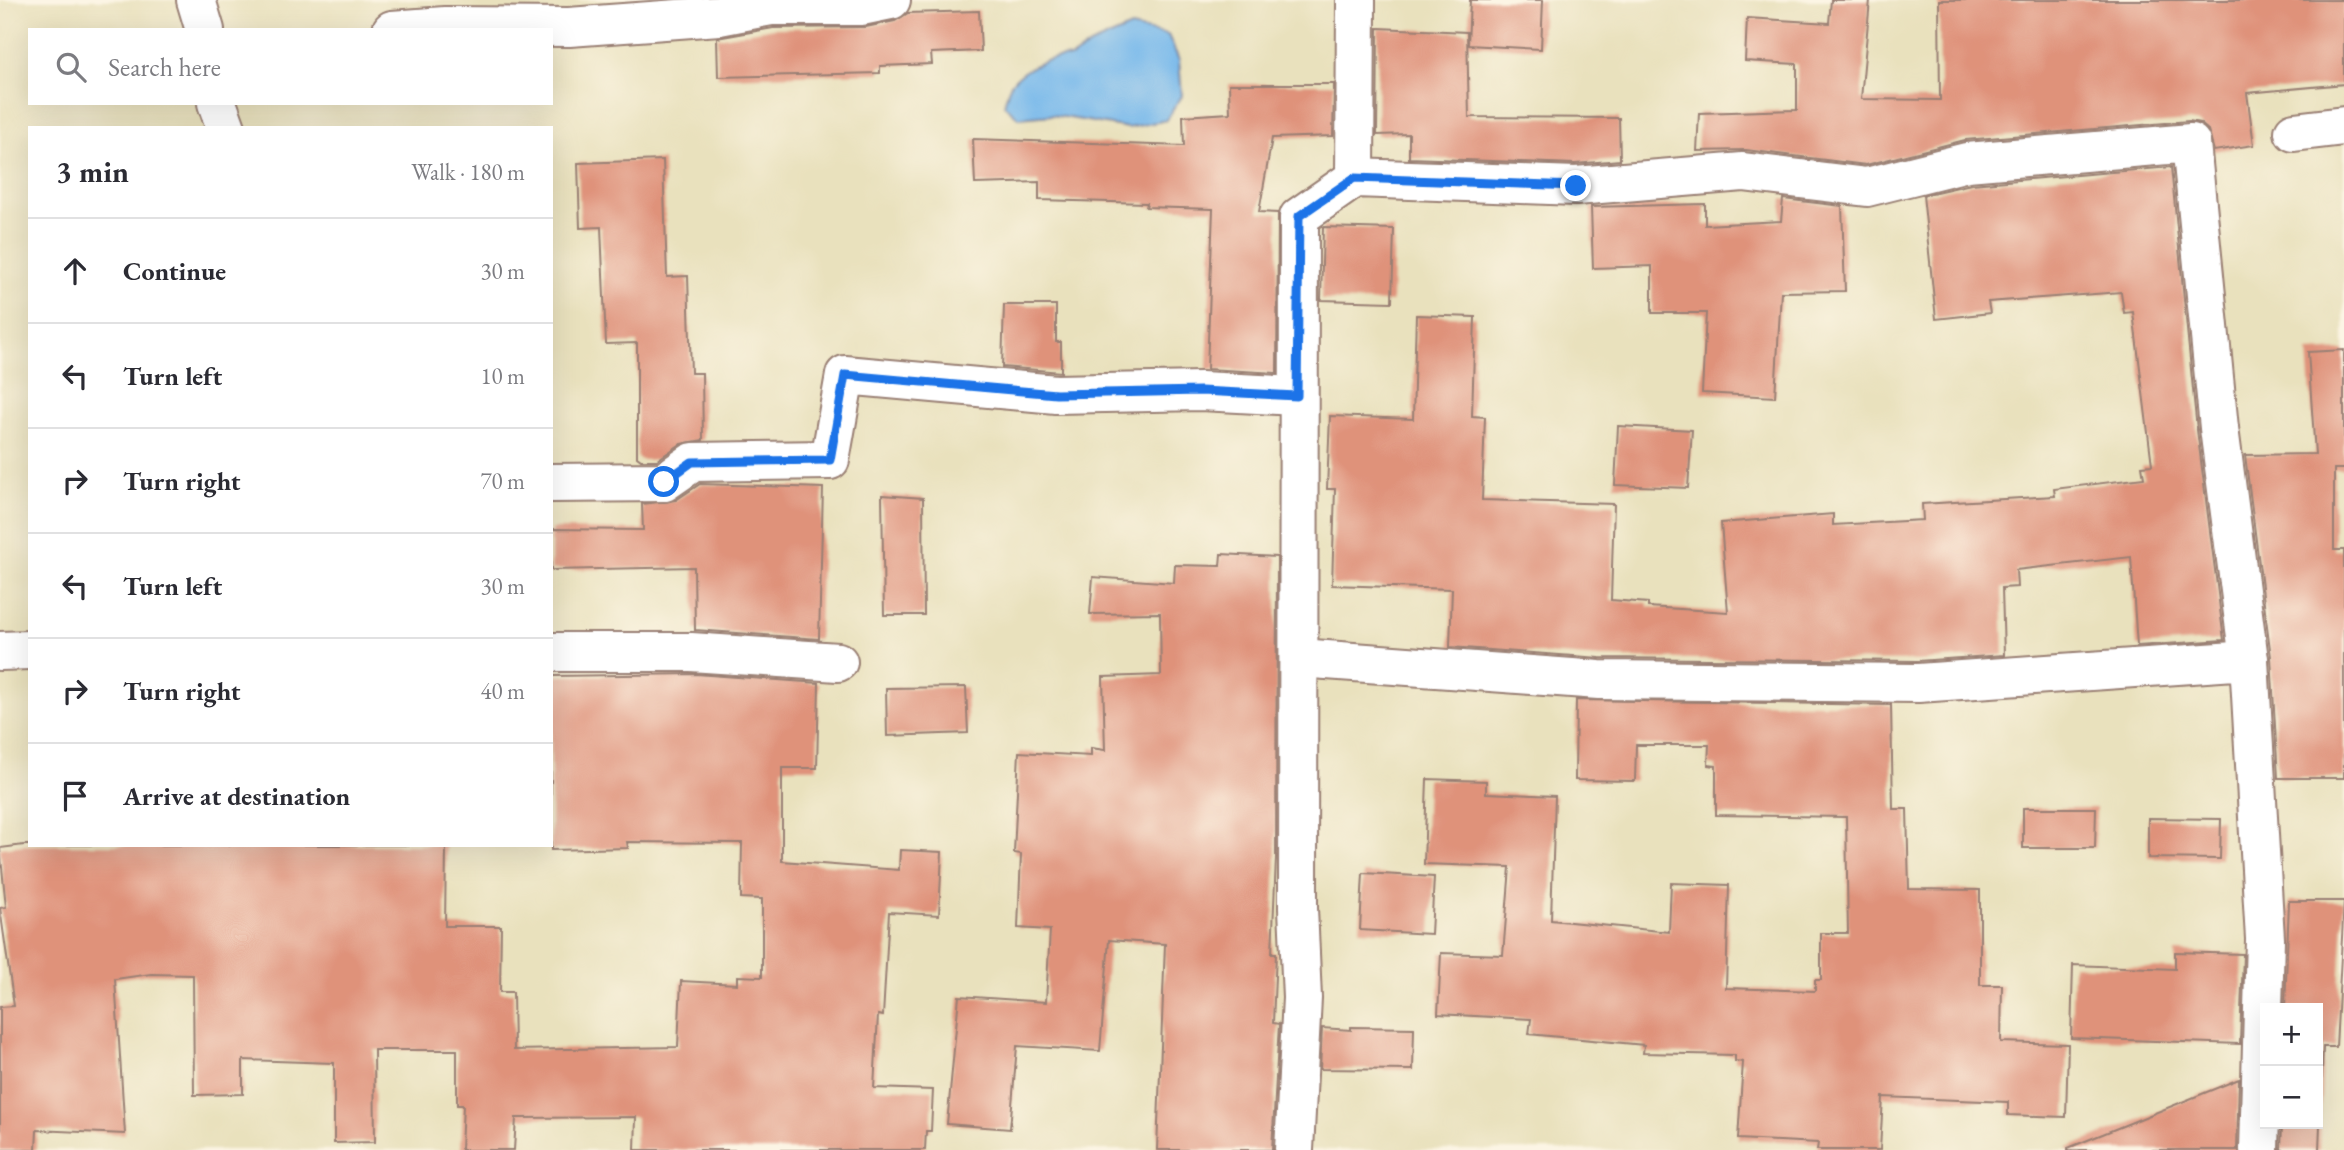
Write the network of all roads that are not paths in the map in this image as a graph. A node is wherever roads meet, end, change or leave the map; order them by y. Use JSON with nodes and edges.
{"nodes":[{"id":1,"x":196,"y":0,"type":"edge"},
{"id":2,"x":891,"y":0,"type":"edge"},
{"id":3,"x":1356,"y":0,"type":"edge"},
{"id":4,"x":204,"y":28,"type":"edge"},
{"id":5,"x":418,"y":28,"type":"edge"},
{"id":6,"x":218,"y":105,"type":"edge"},
{"id":7,"x":225,"y":126,"type":"edge"},
{"id":8,"x":2344,"y":126,"type":"edge"},
{"id":9,"x":2294,"y":132,"type":"dead end"},
{"id":10,"x":1354,"y":178,"type":"junction"},
{"id":11,"x":1297,"y":396,"type":"junction"},
{"id":12,"x":553,"y":483,"type":"edge"},
{"id":13,"x":28,"y":650,"type":"edge"},
{"id":14,"x":0,"y":651,"type":"edge"},
{"id":15,"x":553,"y":652,"type":"edge"},
{"id":16,"x":1299,"y":658,"type":"junction"},
{"id":17,"x":2249,"y":660,"type":"junction"},
{"id":18,"x":838,"y":662,"type":"dead end"},
{"id":19,"x":1293,"y":1150,"type":"edge"},
{"id":20,"x":2259,"y":1150,"type":"edge"}],
"edges":[{"from":1,"to":4,"type":"street"},
{"from":2,"to":5,"type":"street"},
{"from":3,"to":10,"type":"street"},
{"from":6,"to":7,"type":"street"},
{"from":8,"to":9,"type":"street"},
{"from":10,"to":11,"type":"street"},
{"from":10,"to":17,"type":"street"},
{"from":11,"to":12,"type":"street"},
{"from":11,"to":16,"type":"street"},
{"from":13,"to":14,"type":"street"},
{"from":15,"to":18,"type":"street"},
{"from":16,"to":17,"type":"street"},
{"from":16,"to":19,"type":"street"},
{"from":17,"to":20,"type":"street"}]}
